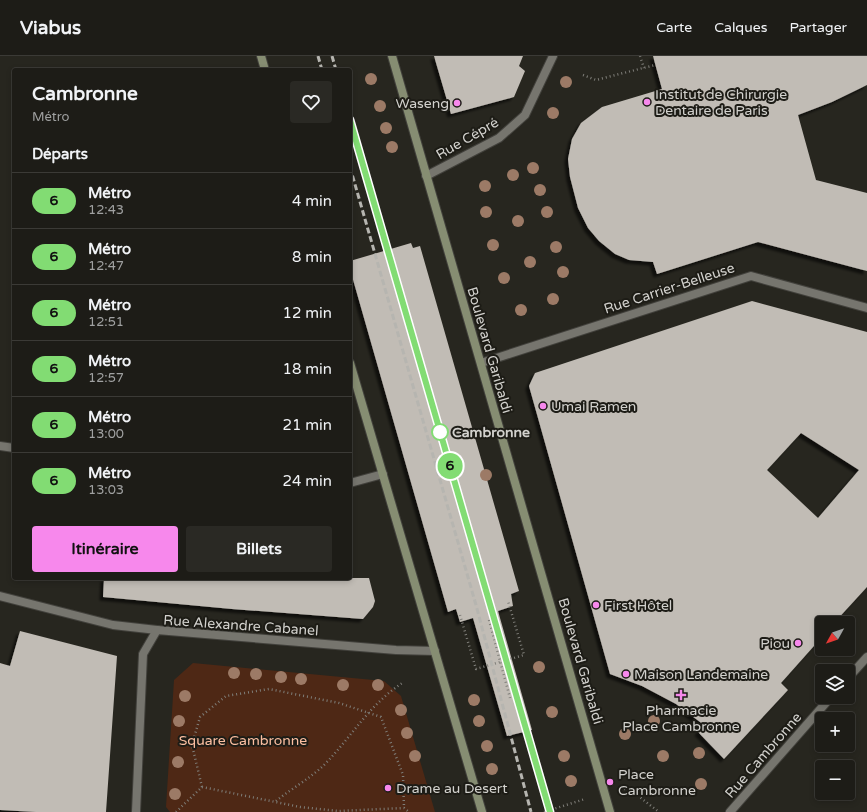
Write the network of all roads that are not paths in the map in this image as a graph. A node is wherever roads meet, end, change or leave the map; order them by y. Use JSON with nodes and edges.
{"nodes":[{"id":1,"x":261,"y":56,"type":"edge"},
{"id":2,"x":392,"y":56,"type":"edge"},
{"id":3,"x":553,"y":56,"type":"edge"},
{"id":4,"x":264,"y":68,"type":"edge"},
{"id":5,"x":426,"y":176,"type":"junction"},
{"id":6,"x":867,"y":308,"type":"edge"},
{"id":7,"x":481,"y":363,"type":"junction"},
{"id":8,"x":352,"y":369,"type":"edge"},
{"id":9,"x":0,"y":446,"type":"edge"},
{"id":10,"x":12,"y":448,"type":"edge"},
{"id":11,"x":383,"y":474,"type":"junction"},
{"id":12,"x":352,"y":482,"type":"edge"},
{"id":13,"x":0,"y":596,"type":"edge"},
{"id":14,"x":157,"y":630,"type":"junction"},
{"id":15,"x":435,"y":651,"type":"junction"},
{"id":16,"x":867,"y":657,"type":"edge"},
{"id":17,"x":855,"y":670,"type":"edge"},
{"id":18,"x":826,"y":704,"type":"edge"},
{"id":19,"x":136,"y":812,"type":"edge"},
{"id":20,"x":482,"y":812,"type":"edge"},
{"id":21,"x":610,"y":812,"type":"edge"},
{"id":22,"x":730,"y":812,"type":"edge"}],
"edges":[{"from":1,"to":4,"type":"main road"},
{"from":2,"to":5,"type":"main road","name":"Boulevard Garibaldi"},
{"from":3,"to":5,"type":"street","name":"Rue Cépré"},
{"from":5,"to":7,"type":"main road","name":"Boulevard Garibaldi"},
{"from":6,"to":7,"type":"street","name":"Rue Carrier-Belleuse"},
{"from":7,"to":21,"type":"main road","name":"Boulevard Garibaldi"},
{"from":8,"to":11,"type":"main road"},
{"from":9,"to":10,"type":"street"},
{"from":11,"to":12,"type":"street"},
{"from":11,"to":15,"type":"main road"},
{"from":13,"to":14,"type":"street"},
{"from":14,"to":15,"type":"street","name":"Rue Alexandre Cabanel"},
{"from":14,"to":19,"type":"street","name":"Rue Alexandre Cabanel"},
{"from":15,"to":20,"type":"main road"},
{"from":16,"to":17,"type":"street"},
{"from":18,"to":22,"type":"street","name":"Rue Cambronne"}]}
